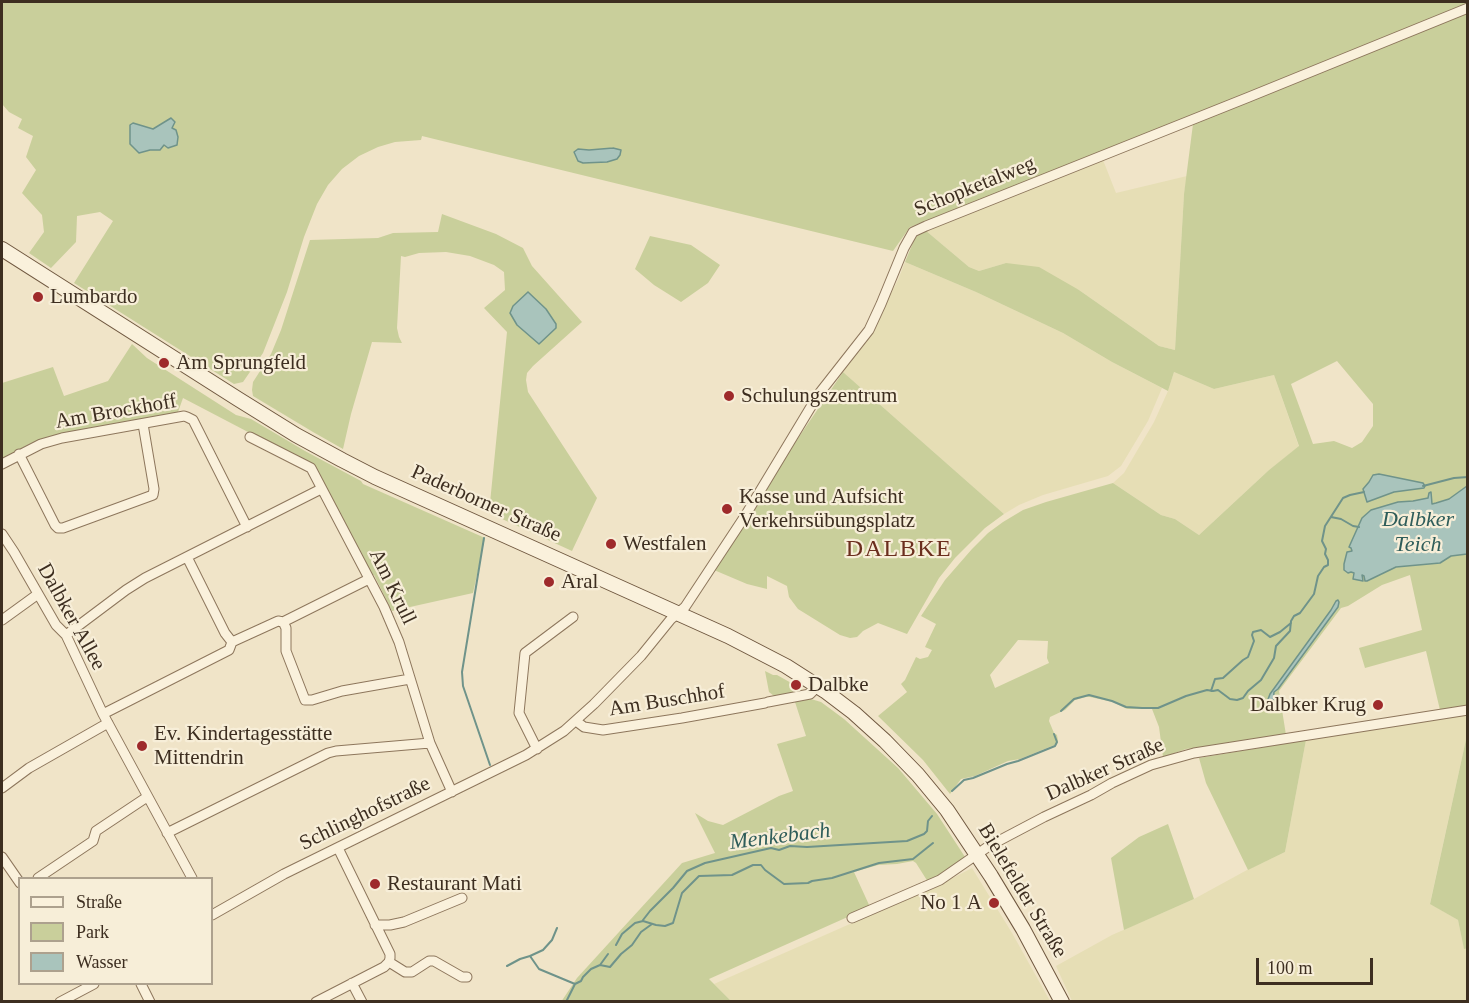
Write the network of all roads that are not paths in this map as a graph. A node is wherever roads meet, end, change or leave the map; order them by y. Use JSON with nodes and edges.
{"nodes":[{"id":1,"x":1467,"y":8,"type":"edge"},
{"id":2,"x":2,"y":249,"type":"edge"},
{"id":3,"x":143,"y":424,"type":"junction"},
{"id":4,"x":250,"y":437,"type":"dead end"},
{"id":5,"x":19,"y":454,"type":"junction"},
{"id":6,"x":2,"y":464,"type":"edge"},
{"id":7,"x":321,"y":489,"type":"junction"},
{"id":8,"x":247,"y":527,"type":"junction"},
{"id":9,"x":2,"y":534,"type":"edge"},
{"id":10,"x":187,"y":557,"type":"junction"},
{"id":11,"x":369,"y":579,"type":"junction"},
{"id":12,"x":38,"y":594,"type":"junction"},
{"id":13,"x":678,"y":613,"type":"junction"},
{"id":14,"x":573,"y":617,"type":"dead end"},
{"id":15,"x":2,"y":620,"type":"edge"},
{"id":16,"x":283,"y":622,"type":"junction"},
{"id":17,"x":66,"y":635,"type":"junction"},
{"id":18,"x":232,"y":642,"type":"junction"},
{"id":19,"x":410,"y":679,"type":"junction"},
{"id":20,"x":818,"y":686,"type":"junction"},
{"id":21,"x":1467,"y":710,"type":"edge"},
{"id":22,"x":105,"y":719,"type":"junction"},
{"id":23,"x":576,"y":721,"type":"junction"},
{"id":24,"x":430,"y":743,"type":"junction"},
{"id":25,"x":537,"y":749,"type":"junction"},
{"id":26,"x":2,"y":788,"type":"edge"},
{"id":27,"x":452,"y":792,"type":"junction"},
{"id":28,"x":147,"y":797,"type":"junction"},
{"id":29,"x":942,"y":804,"type":"joint"},
{"id":30,"x":167,"y":833,"type":"junction"},
{"id":31,"x":338,"y":848,"type":"junction"},
{"id":32,"x":978,"y":854,"type":"junction"},
{"id":33,"x":2,"y":857,"type":"edge"},
{"id":34,"x":41,"y":877,"type":"edge"},
{"id":35,"x":191,"y":877,"type":"edge"},
{"id":36,"x":18,"y":880,"type":"edge"},
{"id":37,"x":462,"y":898,"type":"dead end"},
{"id":38,"x":213,"y":914,"type":"edge"},
{"id":39,"x":852,"y":918,"type":"dead end"},
{"id":40,"x":375,"y":925,"type":"junction"},
{"id":41,"x":389,"y":962,"type":"junction"},
{"id":42,"x":467,"y":977,"type":"dead end"},
{"id":43,"x":352,"y":982,"type":"junction"},
{"id":44,"x":91,"y":985,"type":"edge"},
{"id":45,"x":142,"y":985,"type":"edge"},
{"id":46,"x":60,"y":1002,"type":"edge"},
{"id":47,"x":150,"y":1002,"type":"edge"},
{"id":48,"x":315,"y":1002,"type":"edge"},
{"id":49,"x":362,"y":1002,"type":"edge"},
{"id":50,"x":1062,"y":1002,"type":"edge"}],
"edges":[{"from":1,"to":13,"type":"street","name":"Schopketalweg"},
{"from":2,"to":13,"type":"main road","name":"Paderborner Straße"},
{"from":3,"to":5,"type":"street","name":"Am Brockhoff"},
{"from":3,"to":5,"type":"street"},
{"from":3,"to":8,"type":"street","name":"Am Brockhoff"},
{"from":4,"to":7,"type":"street","name":"Am Krull"},
{"from":5,"to":6,"type":"street","name":"Am Brockhoff"},
{"from":7,"to":8,"type":"street"},
{"from":7,"to":11,"type":"street","name":"Am Krull"},
{"from":8,"to":10,"type":"street"},
{"from":9,"to":12,"type":"street","name":"Dalbker Allee"},
{"from":10,"to":17,"type":"street"},
{"from":10,"to":18,"type":"street"},
{"from":11,"to":16,"type":"street"},
{"from":11,"to":19,"type":"street","name":"Am Krull"},
{"from":12,"to":15,"type":"street"},
{"from":12,"to":17,"type":"street","name":"Dalbker Allee"},
{"from":13,"to":20,"type":"main road","name":"Paderborner Straße"},
{"from":13,"to":23,"type":"street","name":"Schlinghofstraße"},
{"from":14,"to":25,"type":"street"},
{"from":16,"to":18,"type":"street"},
{"from":16,"to":19,"type":"street"},
{"from":17,"to":22,"type":"street","name":"Dalbker Allee"},
{"from":18,"to":22,"type":"street"},
{"from":19,"to":24,"type":"street","name":"Am Krull"},
{"from":20,"to":23,"type":"street","name":"Am Buschhof"},
{"from":20,"to":29,"type":"main road","name":"Paderborner Straße"},
{"from":21,"to":32,"type":"street","name":"Dalbker Straße"},
{"from":22,"to":26,"type":"street"},
{"from":22,"to":28,"type":"street","name":"Dalbker Allee"},
{"from":23,"to":25,"type":"street","name":"Schlinghofstraße"},
{"from":24,"to":27,"type":"street","name":"Am Krull"},
{"from":24,"to":30,"type":"street"},
{"from":25,"to":27,"type":"street","name":"Schlinghofstraße"},
{"from":27,"to":31,"type":"street","name":"Schlinghofstraße"},
{"from":28,"to":30,"type":"street","name":"Dalbker Allee"},
{"from":28,"to":34,"type":"street"},
{"from":29,"to":32,"type":"main road","name":"Bielefelder Straße"},
{"from":30,"to":35,"type":"street","name":"Dalbker Allee"},
{"from":31,"to":38,"type":"street","name":"Schlinghofstraße"},
{"from":31,"to":40,"type":"street"},
{"from":32,"to":39,"type":"street","name":"Dalbker Straße"},
{"from":32,"to":50,"type":"main road","name":"Bielefelder Straße"},
{"from":33,"to":36,"type":"street"},
{"from":37,"to":40,"type":"street"},
{"from":40,"to":41,"type":"street"},
{"from":41,"to":42,"type":"street"},
{"from":41,"to":43,"type":"street"},
{"from":43,"to":48,"type":"street"},
{"from":43,"to":49,"type":"street"},
{"from":44,"to":46,"type":"street"},
{"from":45,"to":47,"type":"street"}]}
